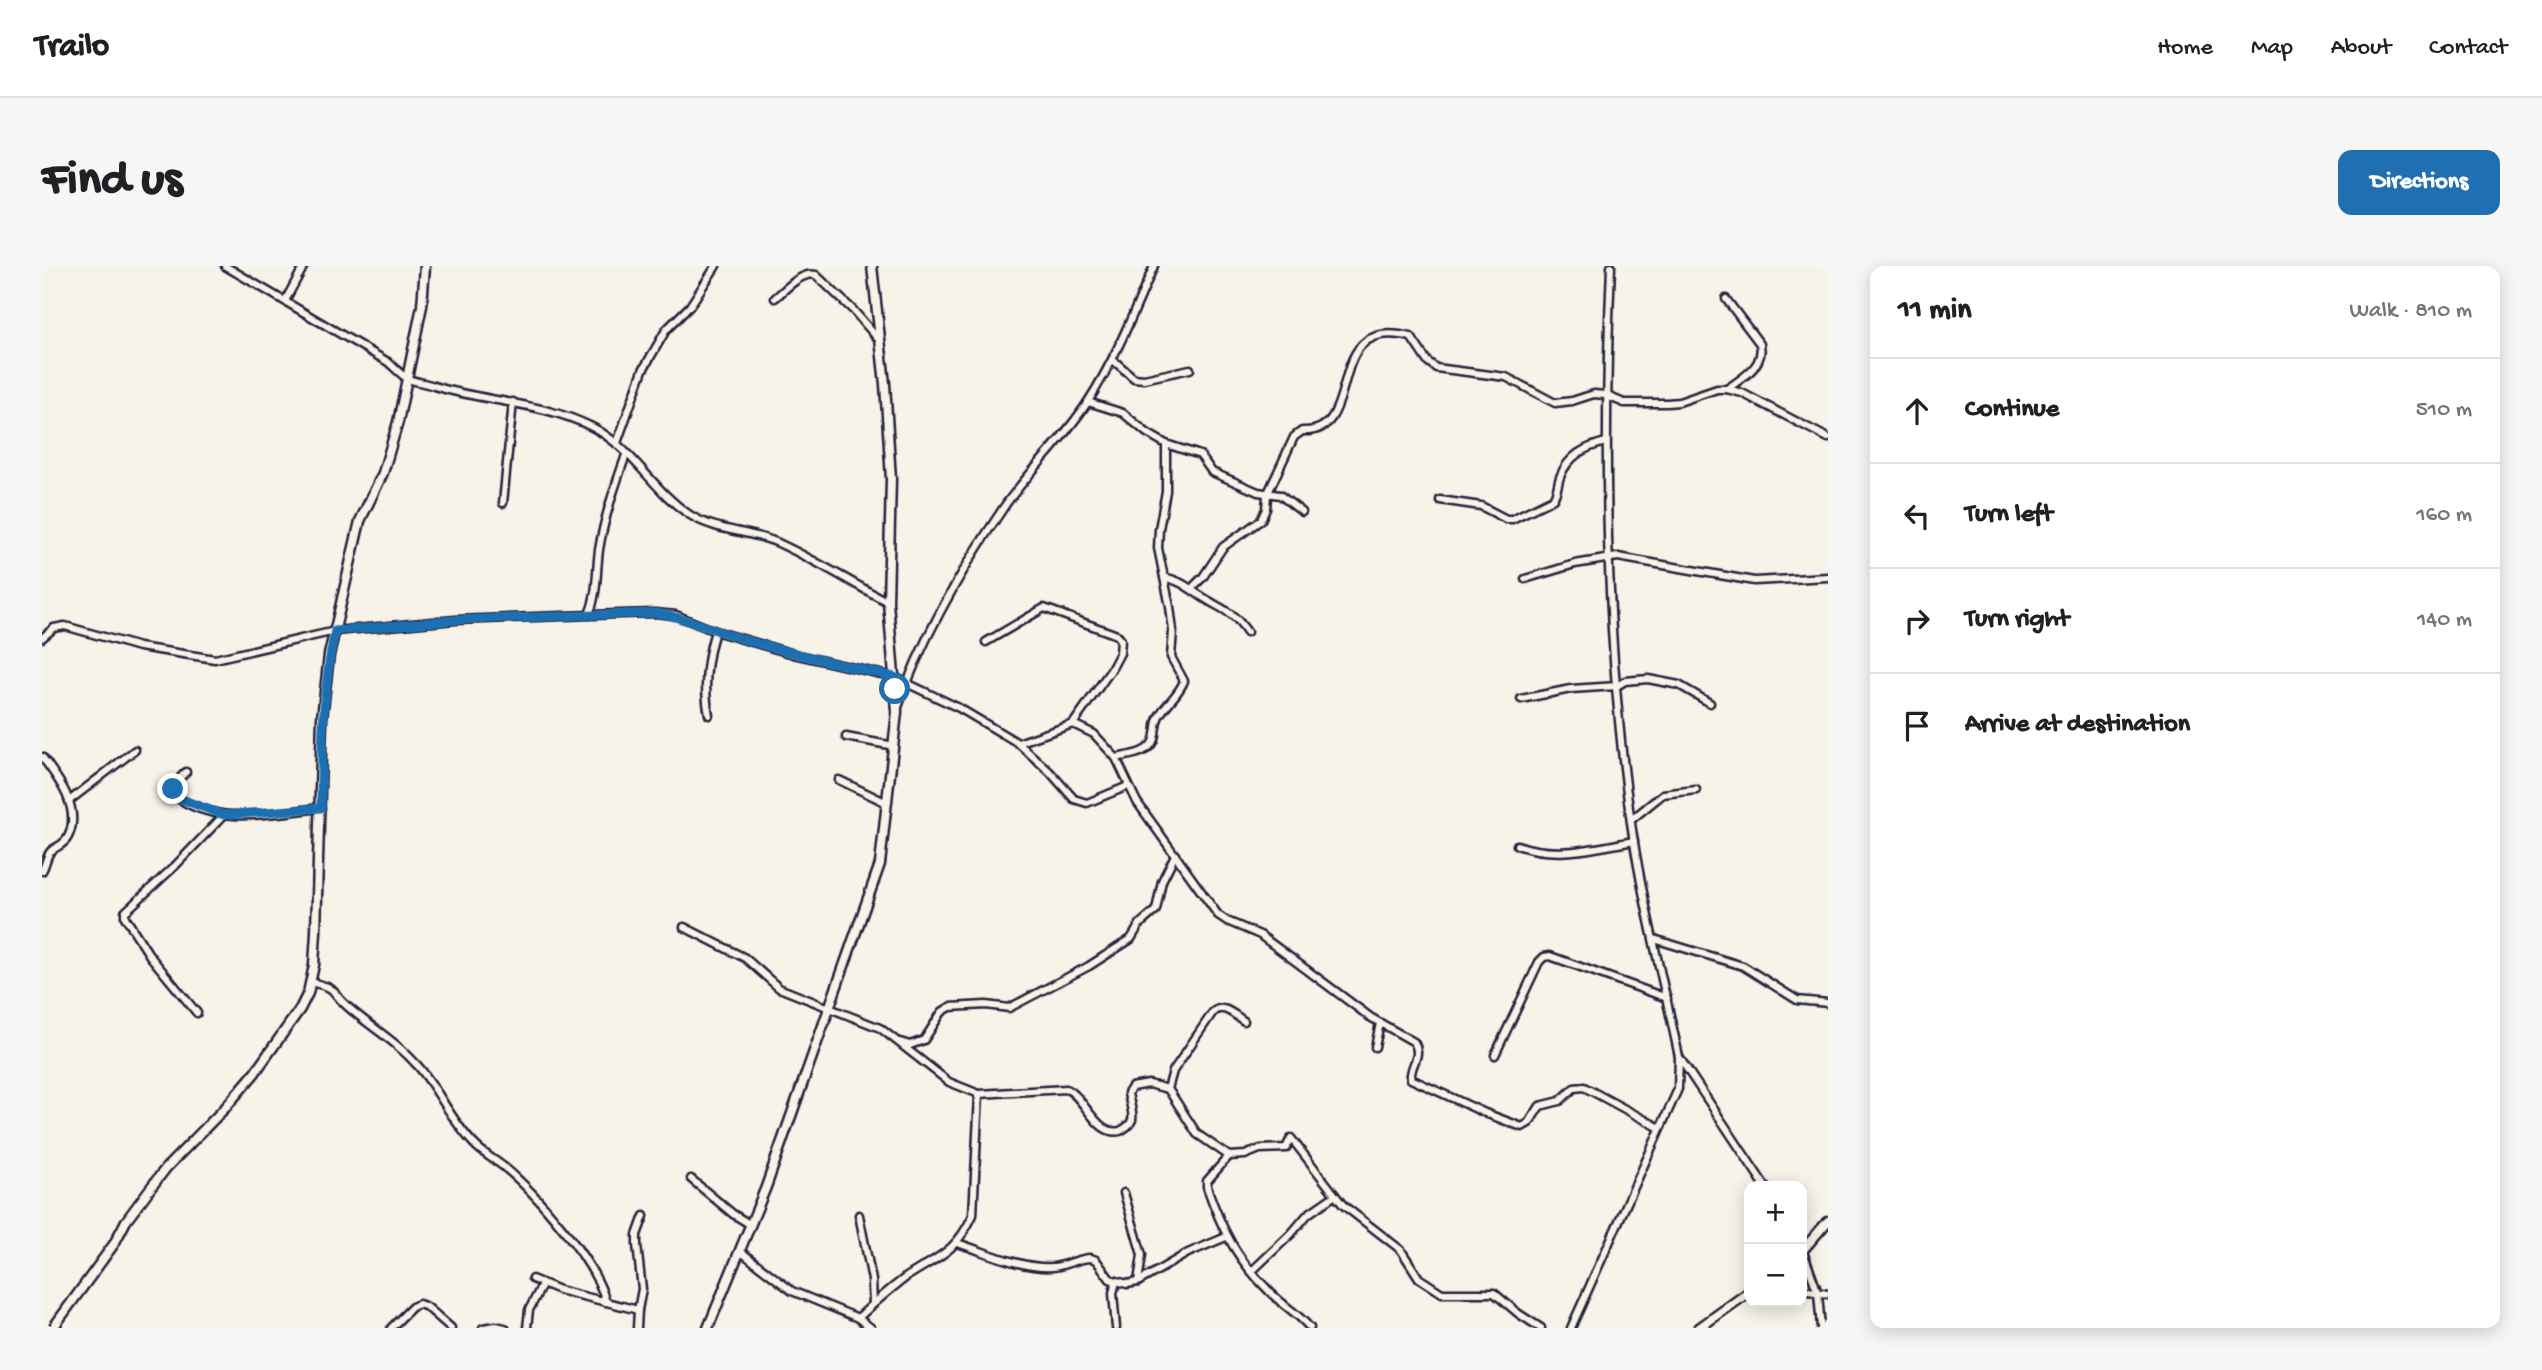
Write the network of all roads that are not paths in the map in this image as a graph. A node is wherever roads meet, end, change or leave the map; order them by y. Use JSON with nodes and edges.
{"nodes":[{"id":1,"x":225,"y":266,"type":"edge"},
{"id":2,"x":304,"y":266,"type":"edge"},
{"id":3,"x":425,"y":266,"type":"edge"},
{"id":4,"x":716,"y":266,"type":"edge"},
{"id":5,"x":872,"y":266,"type":"edge"},
{"id":6,"x":1154,"y":266,"type":"edge"},
{"id":7,"x":1611,"y":266,"type":"edge"},
{"id":8,"x":775,"y":298,"type":"dead end"},
{"id":9,"x":1726,"y":299,"type":"dead end"},
{"id":10,"x":285,"y":301,"type":"junction"},
{"id":11,"x":880,"y":341,"type":"junction"},
{"id":12,"x":1113,"y":360,"type":"junction"},
{"id":13,"x":1190,"y":369,"type":"dead end"},
{"id":14,"x":408,"y":379,"type":"junction"},
{"id":15,"x":1727,"y":389,"type":"junction"},
{"id":16,"x":1605,"y":395,"type":"junction"},
{"id":17,"x":513,"y":402,"type":"junction"},
{"id":18,"x":1088,"y":402,"type":"junction"},
{"id":19,"x":1828,"y":438,"type":"edge"},
{"id":20,"x":1606,"y":442,"type":"junction"},
{"id":21,"x":617,"y":443,"type":"junction"},
{"id":22,"x":1166,"y":444,"type":"junction"},
{"id":23,"x":626,"y":455,"type":"junction"},
{"id":24,"x":1267,"y":495,"type":"junction"},
{"id":25,"x":1440,"y":500,"type":"dead end"},
{"id":26,"x":503,"y":503,"type":"dead end"},
{"id":27,"x":1302,"y":512,"type":"dead end"},
{"id":28,"x":1609,"y":558,"type":"junction"},
{"id":29,"x":1828,"y":576,"type":"edge"},
{"id":30,"x":1164,"y":577,"type":"junction"},
{"id":31,"x":1525,"y":579,"type":"dead end"},
{"id":32,"x":1192,"y":588,"type":"junction"},
{"id":33,"x":888,"y":602,"type":"junction"},
{"id":34,"x":589,"y":615,"type":"junction"},
{"id":35,"x":335,"y":631,"type":"junction"},
{"id":36,"x":715,"y":631,"type":"junction"},
{"id":37,"x":1247,"y":632,"type":"dead end"},
{"id":38,"x":42,"y":638,"type":"edge"},
{"id":39,"x":986,"y":642,"type":"dead end"},
{"id":40,"x":894,"y":677,"type":"junction"},
{"id":41,"x":906,"y":684,"type":"junction"},
{"id":42,"x":1617,"y":686,"type":"junction"},
{"id":43,"x":1521,"y":699,"type":"dead end"},
{"id":44,"x":1710,"y":703,"type":"dead end"},
{"id":45,"x":897,"y":712,"type":"junction"},
{"id":46,"x":709,"y":715,"type":"dead end"},
{"id":47,"x":1073,"y":723,"type":"junction"},
{"id":48,"x":845,"y":737,"type":"dead end"},
{"id":49,"x":1018,"y":743,"type":"junction"},
{"id":50,"x":894,"y":746,"type":"junction"},
{"id":51,"x":135,"y":750,"type":"dead end"},
{"id":52,"x":42,"y":757,"type":"edge"},
{"id":53,"x":1116,"y":758,"type":"junction"},
{"id":54,"x":186,"y":772,"type":"dead end"},
{"id":55,"x":839,"y":780,"type":"dead end"},
{"id":56,"x":1128,"y":786,"type":"junction"},
{"id":57,"x":1696,"y":790,"type":"dead end"},
{"id":58,"x":69,"y":802,"type":"junction"},
{"id":59,"x":887,"y":803,"type":"junction"},
{"id":60,"x":321,"y":808,"type":"junction"},
{"id":61,"x":224,"y":815,"type":"junction"},
{"id":62,"x":1631,"y":820,"type":"junction"},
{"id":63,"x":1634,"y":841,"type":"junction"},
{"id":64,"x":1517,"y":845,"type":"dead end"},
{"id":65,"x":1175,"y":855,"type":"junction"},
{"id":66,"x":42,"y":871,"type":"edge"},
{"id":67,"x":684,"y":927,"type":"dead end"},
{"id":68,"x":1654,"y":939,"type":"junction"},
{"id":69,"x":310,"y":982,"type":"junction"},
{"id":70,"x":1667,"y":998,"type":"junction"},
{"id":71,"x":1828,"y":1003,"type":"edge"},
{"id":72,"x":830,"y":1009,"type":"junction"},
{"id":73,"x":197,"y":1013,"type":"dead end"},
{"id":74,"x":1244,"y":1021,"type":"dead end"},
{"id":75,"x":1380,"y":1023,"type":"junction"},
{"id":76,"x":894,"y":1041,"type":"junction"},
{"id":77,"x":1375,"y":1047,"type":"dead end"},
{"id":78,"x":1495,"y":1055,"type":"dead end"},
{"id":79,"x":1679,"y":1057,"type":"junction"},
{"id":80,"x":1168,"y":1089,"type":"junction"},
{"id":81,"x":979,"y":1094,"type":"junction"},
{"id":82,"x":1660,"y":1128,"type":"junction"},
{"id":83,"x":1229,"y":1156,"type":"junction"},
{"id":84,"x":691,"y":1179,"type":"dead end"},
{"id":85,"x":1762,"y":1181,"type":"edge"},
{"id":86,"x":1124,"y":1193,"type":"dead end"},
{"id":87,"x":1334,"y":1196,"type":"junction"},
{"id":88,"x":859,"y":1215,"type":"dead end"},
{"id":89,"x":644,"y":1216,"type":"dead end"},
{"id":90,"x":1828,"y":1221,"type":"edge"},
{"id":91,"x":751,"y":1225,"type":"junction"},
{"id":92,"x":1226,"y":1237,"type":"junction"},
{"id":93,"x":957,"y":1243,"type":"junction"},
{"id":94,"x":1807,"y":1244,"type":"edge"},
{"id":95,"x":740,"y":1251,"type":"junction"},
{"id":96,"x":1807,"y":1263,"type":"edge"},
{"id":97,"x":1252,"y":1271,"type":"junction"},
{"id":98,"x":532,"y":1279,"type":"dead end"},
{"id":99,"x":1115,"y":1282,"type":"junction"},
{"id":100,"x":1138,"y":1282,"type":"junction"},
{"id":101,"x":542,"y":1285,"type":"junction"},
{"id":102,"x":1807,"y":1291,"type":"edge"},
{"id":103,"x":1818,"y":1293,"type":"junction"},
{"id":104,"x":1828,"y":1294,"type":"edge"},
{"id":105,"x":1744,"y":1296,"type":"edge"},
{"id":106,"x":606,"y":1302,"type":"junction"},
{"id":107,"x":873,"y":1304,"type":"junction"},
{"id":108,"x":638,"y":1310,"type":"junction"},
{"id":109,"x":858,"y":1318,"type":"junction"},
{"id":110,"x":53,"y":1328,"type":"edge"},
{"id":111,"x":391,"y":1328,"type":"edge"},
{"id":112,"x":451,"y":1328,"type":"edge"},
{"id":113,"x":483,"y":1328,"type":"edge"},
{"id":114,"x":505,"y":1328,"type":"edge"},
{"id":115,"x":527,"y":1328,"type":"edge"},
{"id":116,"x":637,"y":1328,"type":"edge"},
{"id":117,"x":709,"y":1328,"type":"edge"},
{"id":118,"x":871,"y":1328,"type":"edge"},
{"id":119,"x":1116,"y":1328,"type":"edge"},
{"id":120,"x":1310,"y":1328,"type":"edge"},
{"id":121,"x":1541,"y":1328,"type":"edge"},
{"id":122,"x":1571,"y":1328,"type":"edge"},
{"id":123,"x":1699,"y":1328,"type":"edge"},
{"id":124,"x":1821,"y":1328,"type":"edge"}],
"edges":[{"from":1,"to":10,"type":"street"},
{"from":2,"to":10,"type":"street"},
{"from":3,"to":14,"type":"street"},
{"from":4,"to":21,"type":"street"},
{"from":5,"to":11,"type":"street"},
{"from":6,"to":12,"type":"street"},
{"from":7,"to":16,"type":"street"},
{"from":8,"to":11,"type":"street"},
{"from":9,"to":15,"type":"street"},
{"from":10,"to":14,"type":"street"},
{"from":11,"to":33,"type":"street"},
{"from":12,"to":13,"type":"street"},
{"from":12,"to":18,"type":"street"},
{"from":14,"to":17,"type":"street"},
{"from":14,"to":35,"type":"street"},
{"from":15,"to":16,"type":"street"},
{"from":15,"to":19,"type":"street"},
{"from":16,"to":20,"type":"street"},
{"from":16,"to":24,"type":"street"},
{"from":17,"to":21,"type":"street"},
{"from":17,"to":26,"type":"street"},
{"from":18,"to":22,"type":"street"},
{"from":18,"to":41,"type":"street"},
{"from":20,"to":25,"type":"street"},
{"from":20,"to":28,"type":"street"},
{"from":21,"to":23,"type":"street"},
{"from":22,"to":24,"type":"street"},
{"from":22,"to":30,"type":"street"},
{"from":23,"to":33,"type":"street"},
{"from":23,"to":34,"type":"street"},
{"from":24,"to":27,"type":"street"},
{"from":24,"to":32,"type":"street"},
{"from":28,"to":29,"type":"street"},
{"from":28,"to":31,"type":"street"},
{"from":28,"to":42,"type":"street"},
{"from":30,"to":32,"type":"street"},
{"from":30,"to":53,"type":"street"},
{"from":32,"to":37,"type":"street"},
{"from":33,"to":40,"type":"street"},
{"from":34,"to":35,"type":"street"},
{"from":34,"to":36,"type":"street"},
{"from":35,"to":38,"type":"street"},
{"from":35,"to":60,"type":"street"},
{"from":36,"to":40,"type":"street"},
{"from":36,"to":46,"type":"street"},
{"from":39,"to":47,"type":"street"},
{"from":40,"to":41,"type":"street"},
{"from":40,"to":45,"type":"street"},
{"from":41,"to":45,"type":"street"},
{"from":41,"to":49,"type":"street"},
{"from":42,"to":43,"type":"street"},
{"from":42,"to":44,"type":"street"},
{"from":42,"to":62,"type":"street"},
{"from":45,"to":50,"type":"street"},
{"from":47,"to":49,"type":"street"},
{"from":47,"to":53,"type":"street"},
{"from":48,"to":50,"type":"street"},
{"from":49,"to":56,"type":"street"},
{"from":50,"to":59,"type":"street"},
{"from":51,"to":58,"type":"street"},
{"from":52,"to":58,"type":"street"},
{"from":53,"to":56,"type":"street"},
{"from":54,"to":61,"type":"street"},
{"from":55,"to":59,"type":"street"},
{"from":56,"to":65,"type":"street"},
{"from":57,"to":62,"type":"street"},
{"from":58,"to":66,"type":"street"},
{"from":59,"to":72,"type":"street"},
{"from":60,"to":61,"type":"street"},
{"from":60,"to":69,"type":"street"},
{"from":61,"to":73,"type":"street"},
{"from":62,"to":63,"type":"street"},
{"from":63,"to":64,"type":"street"},
{"from":63,"to":68,"type":"street"},
{"from":65,"to":75,"type":"street"},
{"from":65,"to":76,"type":"street"},
{"from":67,"to":72,"type":"street"},
{"from":68,"to":70,"type":"street"},
{"from":68,"to":71,"type":"street"},
{"from":69,"to":106,"type":"street"},
{"from":69,"to":110,"type":"street"},
{"from":70,"to":78,"type":"street"},
{"from":70,"to":79,"type":"street"},
{"from":72,"to":76,"type":"street"},
{"from":72,"to":91,"type":"street"},
{"from":74,"to":80,"type":"street"},
{"from":75,"to":77,"type":"street"},
{"from":75,"to":82,"type":"street"},
{"from":76,"to":81,"type":"street"},
{"from":79,"to":82,"type":"street"},
{"from":79,"to":85,"type":"street"},
{"from":80,"to":81,"type":"street"},
{"from":80,"to":83,"type":"street"},
{"from":81,"to":93,"type":"street"},
{"from":82,"to":122,"type":"street"},
{"from":83,"to":87,"type":"street"},
{"from":83,"to":92,"type":"street"},
{"from":84,"to":91,"type":"street"},
{"from":86,"to":100,"type":"street"},
{"from":87,"to":97,"type":"street"},
{"from":87,"to":121,"type":"street"},
{"from":88,"to":107,"type":"street"},
{"from":89,"to":108,"type":"street"},
{"from":90,"to":94,"type":"street"},
{"from":91,"to":95,"type":"street"},
{"from":92,"to":97,"type":"street"},
{"from":92,"to":100,"type":"street"},
{"from":93,"to":99,"type":"street"},
{"from":93,"to":107,"type":"street"},
{"from":95,"to":109,"type":"street"},
{"from":95,"to":117,"type":"street"},
{"from":96,"to":103,"type":"street"},
{"from":97,"to":120,"type":"street"},
{"from":98,"to":101,"type":"street"},
{"from":99,"to":100,"type":"street"},
{"from":99,"to":119,"type":"street"},
{"from":101,"to":106,"type":"street"},
{"from":101,"to":115,"type":"street"},
{"from":102,"to":103,"type":"street"},
{"from":103,"to":104,"type":"street"},
{"from":103,"to":124,"type":"street"},
{"from":105,"to":123,"type":"street"},
{"from":106,"to":108,"type":"street"},
{"from":107,"to":109,"type":"street"},
{"from":108,"to":116,"type":"street"},
{"from":109,"to":118,"type":"street"},
{"from":111,"to":112,"type":"street"},
{"from":113,"to":114,"type":"street"}]}
